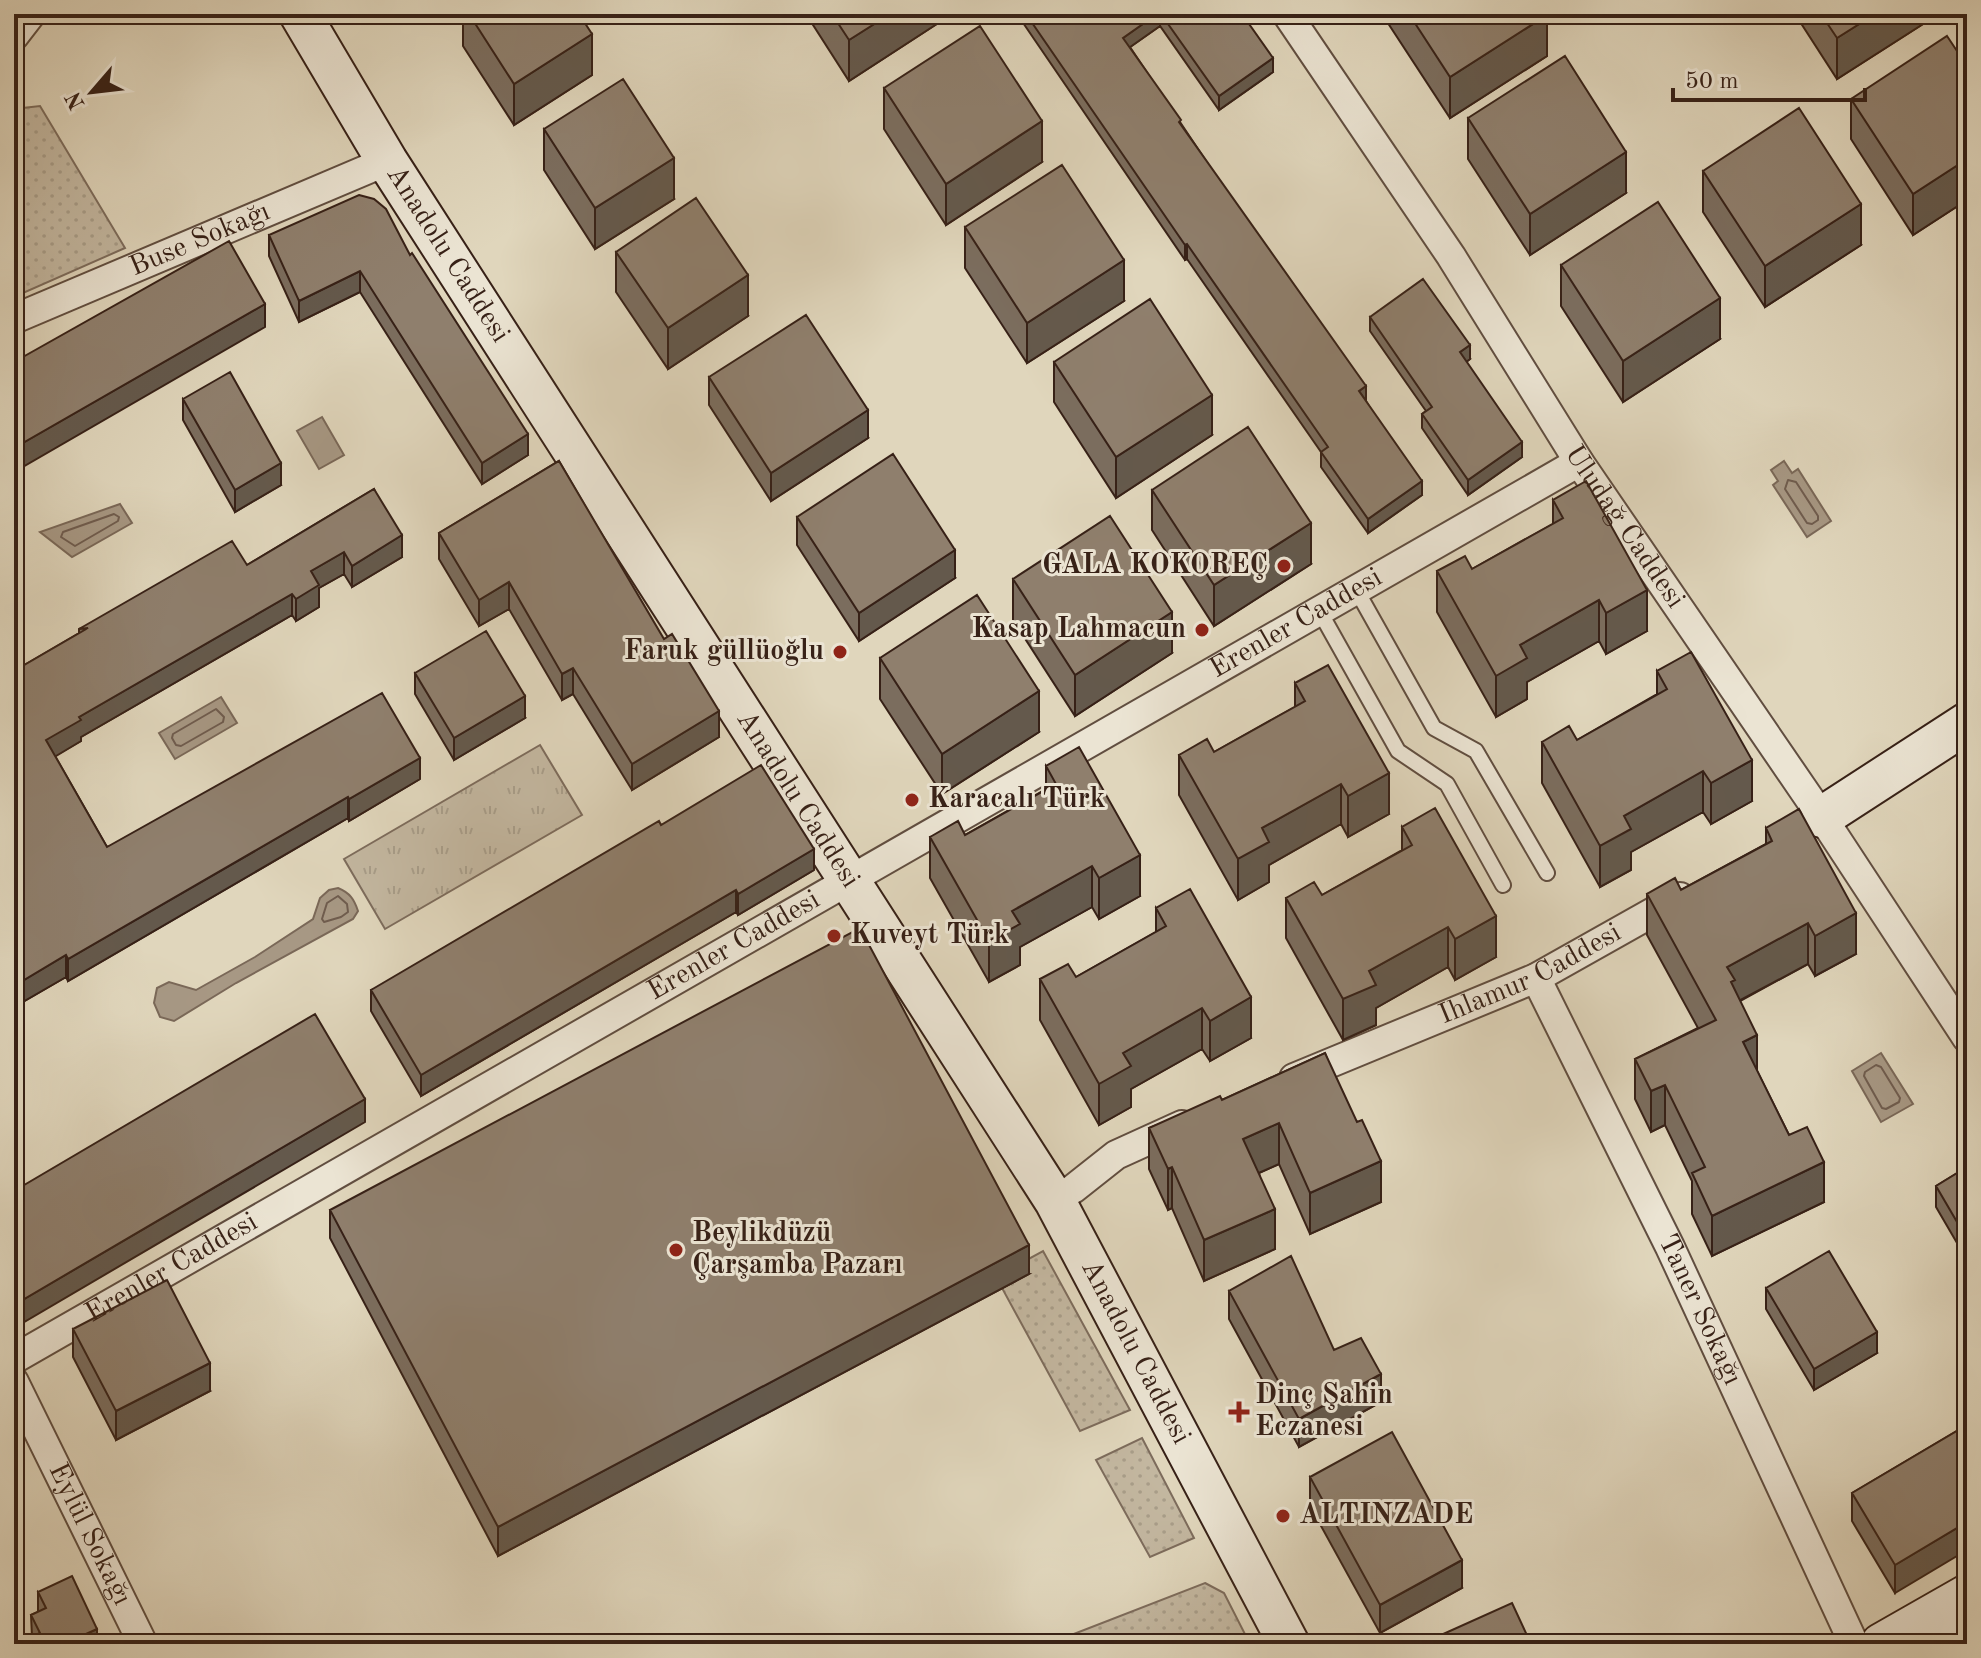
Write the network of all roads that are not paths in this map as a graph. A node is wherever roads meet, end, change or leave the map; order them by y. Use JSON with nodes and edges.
{"nodes":[{"id":1,"x":31,"y":14,"type":"edge"},
{"id":2,"x":300,"y":14,"type":"edge"},
{"id":3,"x":327,"y":14,"type":"edge"},
{"id":4,"x":1287,"y":14,"type":"edge"},
{"id":5,"x":14,"y":36,"type":"edge"},
{"id":6,"x":397,"y":156,"type":"junction"},
{"id":7,"x":14,"y":319,"type":"edge"},
{"id":8,"x":1579,"y":462,"type":"junction"},
{"id":9,"x":1357,"y":591,"type":"junction"},
{"id":10,"x":1320,"y":612,"type":"junction"},
{"id":11,"x":1967,"y":723,"type":"edge"},
{"id":12,"x":1808,"y":825,"type":"junction"},
{"id":13,"x":1547,"y":873,"type":"dead end"},
{"id":14,"x":860,"y":875,"type":"junction"},
{"id":15,"x":1503,"y":885,"type":"dead end"},
{"id":16,"x":1699,"y":886,"type":"edge"},
{"id":17,"x":1536,"y":978,"type":"junction"},
{"id":18,"x":1967,"y":1038,"type":"edge"},
{"id":19,"x":1263,"y":1091,"type":"edge"},
{"id":20,"x":1206,"y":1115,"type":"edge"},
{"id":21,"x":1064,"y":1195,"type":"junction"},
{"id":22,"x":14,"y":1359,"type":"edge"},
{"id":23,"x":14,"y":1382,"type":"edge"},
{"id":24,"x":1250,"y":1545,"type":"junction"},
{"id":25,"x":1967,"y":1595,"type":"edge"},
{"id":26,"x":1967,"y":1633,"type":"edge"},
{"id":27,"x":143,"y":1644,"type":"edge"},
{"id":28,"x":1289,"y":1644,"type":"edge"},
{"id":29,"x":1311,"y":1644,"type":"edge"},
{"id":30,"x":1854,"y":1644,"type":"edge"},
{"id":31,"x":1881,"y":1644,"type":"edge"},
{"id":32,"x":1949,"y":1644,"type":"edge"}],
"edges":[{"from":1,"to":5,"type":"street"},
{"from":2,"to":6,"type":"main road","name":"Anadolu Caddesi"},
{"from":3,"to":6,"type":"main road","name":"Anadolu Caddesi"},
{"from":4,"to":8,"type":"street","name":"Uludağ Caddesi"},
{"from":6,"to":7,"type":"street","name":"Buse Sokağı"},
{"from":6,"to":14,"type":"main road","name":"Anadolu Caddesi"},
{"from":8,"to":9,"type":"street","name":"Erenler Caddesi"},
{"from":8,"to":12,"type":"street","name":"Uludağ Caddesi"},
{"from":9,"to":10,"type":"street","name":"Erenler Caddesi"},
{"from":9,"to":13,"type":"lane"},
{"from":10,"to":14,"type":"street","name":"Erenler Caddesi"},
{"from":10,"to":15,"type":"lane"},
{"from":11,"to":12,"type":"main road"},
{"from":12,"to":18,"type":"street","name":"Uludağ Caddesi"},
{"from":14,"to":21,"type":"main road","name":"Anadolu Caddesi"},
{"from":14,"to":22,"type":"street","name":"Erenler Caddesi"},
{"from":16,"to":17,"type":"street","name":"Ihlamur Caddesi"},
{"from":17,"to":19,"type":"street","name":"Ihlamur Caddesi"},
{"from":17,"to":30,"type":"street","name":"Taner Sokağı"},
{"from":20,"to":21,"type":"street"},
{"from":21,"to":24,"type":"main road","name":"Anadolu Caddesi"},
{"from":23,"to":27,"type":"street","name":"Eylül Sokağı"},
{"from":24,"to":28,"type":"main road","name":"Anadolu Caddesi"},
{"from":24,"to":29,"type":"main road","name":"Anadolu Caddesi"},
{"from":25,"to":31,"type":"main road"},
{"from":26,"to":32,"type":"main road"}]}
